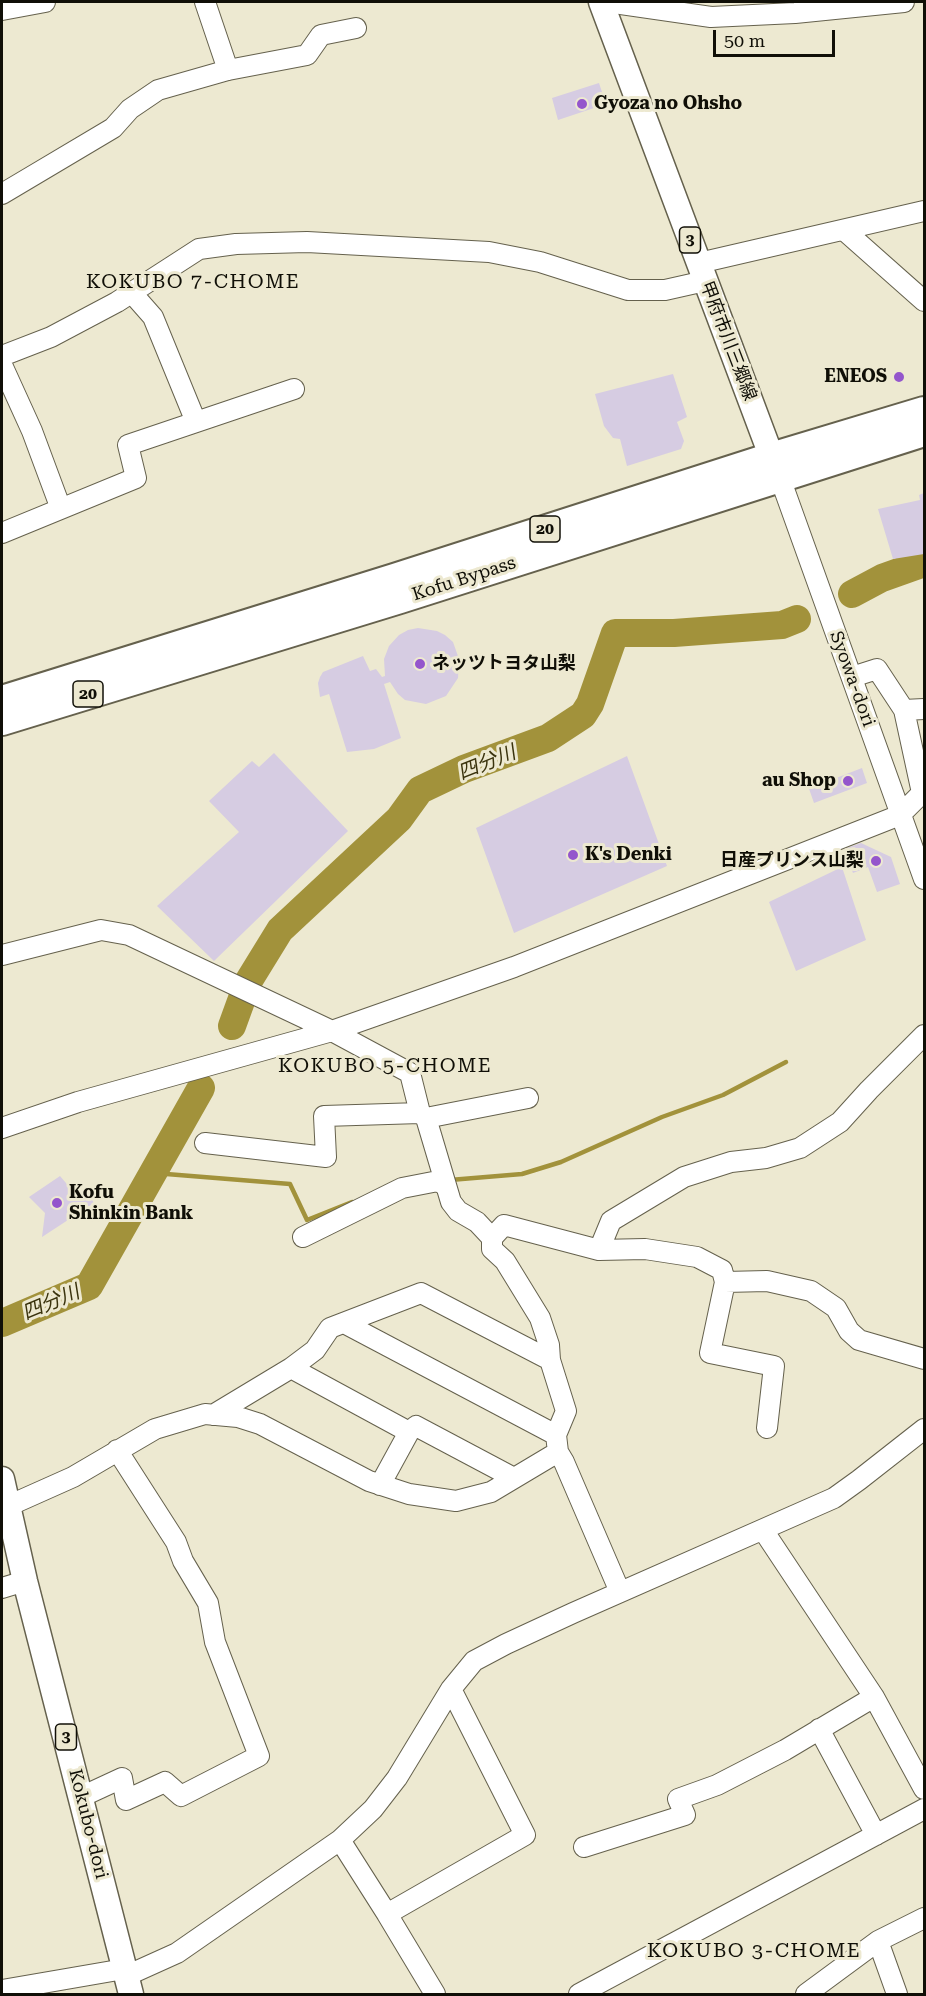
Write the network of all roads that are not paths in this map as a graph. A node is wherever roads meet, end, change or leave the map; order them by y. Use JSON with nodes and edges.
{"nodes":[{"id":1,"x":45,"y":2,"type":"edge"},
{"id":2,"x":205,"y":2,"type":"edge"},
{"id":3,"x":601,"y":2,"type":"edge"},
{"id":4,"x":607,"y":2,"type":"edge"},
{"id":5,"x":897,"y":2,"type":"edge"},
{"id":6,"x":2,"y":10,"type":"edge"},
{"id":7,"x":356,"y":28,"type":"dead end"},
{"id":8,"x":228,"y":70,"type":"junction"},
{"id":9,"x":2,"y":194,"type":"edge"},
{"id":10,"x":924,"y":211,"type":"edge"},
{"id":11,"x":845,"y":231,"type":"junction"},
{"id":12,"x":702,"y":272,"type":"junction"},
{"id":13,"x":131,"y":292,"type":"junction"},
{"id":14,"x":924,"y":302,"type":"edge"},
{"id":15,"x":2,"y":356,"type":"edge"},
{"id":16,"x":2,"y":365,"type":"edge"},
{"id":17,"x":294,"y":389,"type":"dead end"},
{"id":18,"x":924,"y":411,"type":"edge"},
{"id":19,"x":196,"y":422,"type":"junction"},
{"id":20,"x":924,"y":432,"type":"edge"},
{"id":21,"x":776,"y":468,"type":"junction"},
{"id":22,"x":61,"y":509,"type":"junction"},
{"id":23,"x":2,"y":533,"type":"edge"},
{"id":24,"x":397,"y":588,"type":"junction"},
{"id":25,"x":170,"y":658,"type":"junction"},
{"id":26,"x":852,"y":676,"type":"junction"},
{"id":27,"x":2,"y":681,"type":"edge"},
{"id":28,"x":2,"y":700,"type":"edge"},
{"id":29,"x":924,"y":709,"type":"edge"},
{"id":30,"x":903,"y":710,"type":"junction"},
{"id":31,"x":2,"y":721,"type":"edge"},
{"id":32,"x":2,"y":739,"type":"edge"},
{"id":33,"x":900,"y":815,"type":"junction"},
{"id":34,"x":924,"y":879,"type":"edge"},
{"id":35,"x":2,"y":955,"type":"edge"},
{"id":36,"x":332,"y":1031,"type":"junction"},
{"id":37,"x":924,"y":1035,"type":"edge"},
{"id":38,"x":528,"y":1098,"type":"dead end"},
{"id":39,"x":423,"y":1115,"type":"junction"},
{"id":40,"x":2,"y":1128,"type":"edge"},
{"id":41,"x":205,"y":1143,"type":"dead end"},
{"id":42,"x":446,"y":1186,"type":"junction"},
{"id":43,"x":303,"y":1236,"type":"dead end"},
{"id":44,"x":492,"y":1238,"type":"junction"},
{"id":45,"x":599,"y":1250,"type":"junction"},
{"id":46,"x":726,"y":1282,"type":"junction"},
{"id":47,"x":344,"y":1323,"type":"junction"},
{"id":48,"x":924,"y":1359,"type":"edge"},
{"id":49,"x":550,"y":1360,"type":"junction"},
{"id":50,"x":291,"y":1368,"type":"junction"},
{"id":51,"x":213,"y":1415,"type":"junction"},
{"id":52,"x":767,"y":1428,"type":"dead end"},
{"id":53,"x":924,"y":1429,"type":"edge"},
{"id":54,"x":409,"y":1432,"type":"junction"},
{"id":55,"x":557,"y":1443,"type":"junction"},
{"id":56,"x":117,"y":1450,"type":"junction"},
{"id":57,"x":514,"y":1478,"type":"junction"},
{"id":58,"x":2,"y":1479,"type":"edge"},
{"id":59,"x":380,"y":1485,"type":"junction"},
{"id":60,"x":9,"y":1506,"type":"junction"},
{"id":61,"x":763,"y":1530,"type":"junction"},
{"id":62,"x":25,"y":1581,"type":"junction"},
{"id":63,"x":2,"y":1588,"type":"edge"},
{"id":64,"x":620,"y":1592,"type":"junction"},
{"id":65,"x":451,"y":1689,"type":"junction"},
{"id":66,"x":874,"y":1697,"type":"junction"},
{"id":67,"x":819,"y":1729,"type":"junction"},
{"id":68,"x":924,"y":1789,"type":"edge"},
{"id":69,"x":81,"y":1797,"type":"junction"},
{"id":70,"x":924,"y":1809,"type":"edge"},
{"id":71,"x":876,"y":1835,"type":"junction"},
{"id":72,"x":340,"y":1840,"type":"junction"},
{"id":73,"x":584,"y":1847,"type":"dead end"},
{"id":74,"x":387,"y":1914,"type":"junction"},
{"id":75,"x":924,"y":1918,"type":"edge"},
{"id":76,"x":878,"y":1941,"type":"junction"},
{"id":77,"x":127,"y":1980,"type":"edge"},
{"id":78,"x":2,"y":1990,"type":"edge"},
{"id":79,"x":435,"y":1995,"type":"edge"},
{"id":80,"x":579,"y":1995,"type":"edge"},
{"id":81,"x":807,"y":1995,"type":"edge"},
{"id":82,"x":897,"y":1995,"type":"edge"}],
"edges":[{"from":1,"to":6,"type":"street"},
{"from":2,"to":8,"type":"street"},
{"from":3,"to":12,"type":"main road","name":"甲府市川三郷線","number":"3"},
{"from":4,"to":5,"type":"street"},
{"from":7,"to":8,"type":"street"},
{"from":8,"to":9,"type":"street"},
{"from":10,"to":11,"type":"street"},
{"from":11,"to":12,"type":"street"},
{"from":11,"to":14,"type":"street"},
{"from":12,"to":13,"type":"street"},
{"from":12,"to":21,"type":"main road","name":"甲府市川三郷線","number":"3"},
{"from":13,"to":15,"type":"street"},
{"from":13,"to":19,"type":"street"},
{"from":16,"to":22,"type":"street"},
{"from":17,"to":19,"type":"street"},
{"from":18,"to":21,"type":"highway","name":"Kofu Bypass","number":"20"},
{"from":19,"to":22,"type":"street"},
{"from":20,"to":21,"type":"highway","name":"Kofu Bypass","number":"20"},
{"from":21,"to":24,"type":"highway","name":"Kofu Bypass","number":"20"},
{"from":21,"to":26,"type":"street","name":"Syowa-dori"},
{"from":22,"to":23,"type":"street"},
{"from":24,"to":25,"type":"highway","name":"Kofu Bypass","number":"20"},
{"from":24,"to":27,"type":"highway"},
{"from":24,"to":32,"type":"highway"},
{"from":25,"to":28,"type":"highway","name":"Kofu Bypass","number":"20"},
{"from":25,"to":31,"type":"highway","name":"Kofu Bypass","number":"20"},
{"from":26,"to":30,"type":"street"},
{"from":26,"to":33,"type":"street","name":"Syowa-dori"},
{"from":29,"to":30,"type":"street"},
{"from":30,"to":33,"type":"street"},
{"from":33,"to":34,"type":"street","name":"Syowa-dori"},
{"from":33,"to":36,"type":"street"},
{"from":35,"to":36,"type":"street"},
{"from":36,"to":39,"type":"street"},
{"from":36,"to":40,"type":"street"},
{"from":37,"to":45,"type":"street"},
{"from":38,"to":39,"type":"street"},
{"from":39,"to":41,"type":"street"},
{"from":39,"to":42,"type":"street"},
{"from":42,"to":43,"type":"street"},
{"from":42,"to":44,"type":"street"},
{"from":44,"to":45,"type":"street"},
{"from":44,"to":49,"type":"street"},
{"from":45,"to":46,"type":"street"},
{"from":46,"to":48,"type":"street"},
{"from":46,"to":52,"type":"street"},
{"from":47,"to":49,"type":"street"},
{"from":47,"to":50,"type":"street"},
{"from":47,"to":55,"type":"street"},
{"from":49,"to":55,"type":"street"},
{"from":50,"to":51,"type":"street"},
{"from":50,"to":54,"type":"street"},
{"from":51,"to":56,"type":"street"},
{"from":51,"to":59,"type":"street"},
{"from":53,"to":61,"type":"street"},
{"from":54,"to":57,"type":"street"},
{"from":54,"to":59,"type":"street"},
{"from":55,"to":57,"type":"street"},
{"from":55,"to":64,"type":"street"},
{"from":56,"to":60,"type":"street"},
{"from":56,"to":69,"type":"street"},
{"from":57,"to":59,"type":"street"},
{"from":58,"to":60,"type":"main road","name":"Kokubo-dori","number":"3"},
{"from":60,"to":62,"type":"main road","name":"Kokubo-dori","number":"3"},
{"from":61,"to":64,"type":"street"},
{"from":61,"to":66,"type":"street"},
{"from":62,"to":63,"type":"street"},
{"from":62,"to":69,"type":"main road","name":"Kokubo-dori","number":"3"},
{"from":64,"to":65,"type":"street"},
{"from":65,"to":72,"type":"street"},
{"from":65,"to":74,"type":"street"},
{"from":66,"to":67,"type":"street"},
{"from":66,"to":68,"type":"street"},
{"from":67,"to":71,"type":"street"},
{"from":67,"to":73,"type":"street"},
{"from":69,"to":77,"type":"main road","name":"Kokubo-dori","number":"3"},
{"from":70,"to":71,"type":"street"},
{"from":71,"to":80,"type":"street"},
{"from":72,"to":74,"type":"street"},
{"from":72,"to":77,"type":"street"},
{"from":74,"to":79,"type":"street"},
{"from":75,"to":76,"type":"street"},
{"from":76,"to":81,"type":"street"},
{"from":76,"to":82,"type":"street"},
{"from":77,"to":78,"type":"street"}]}
